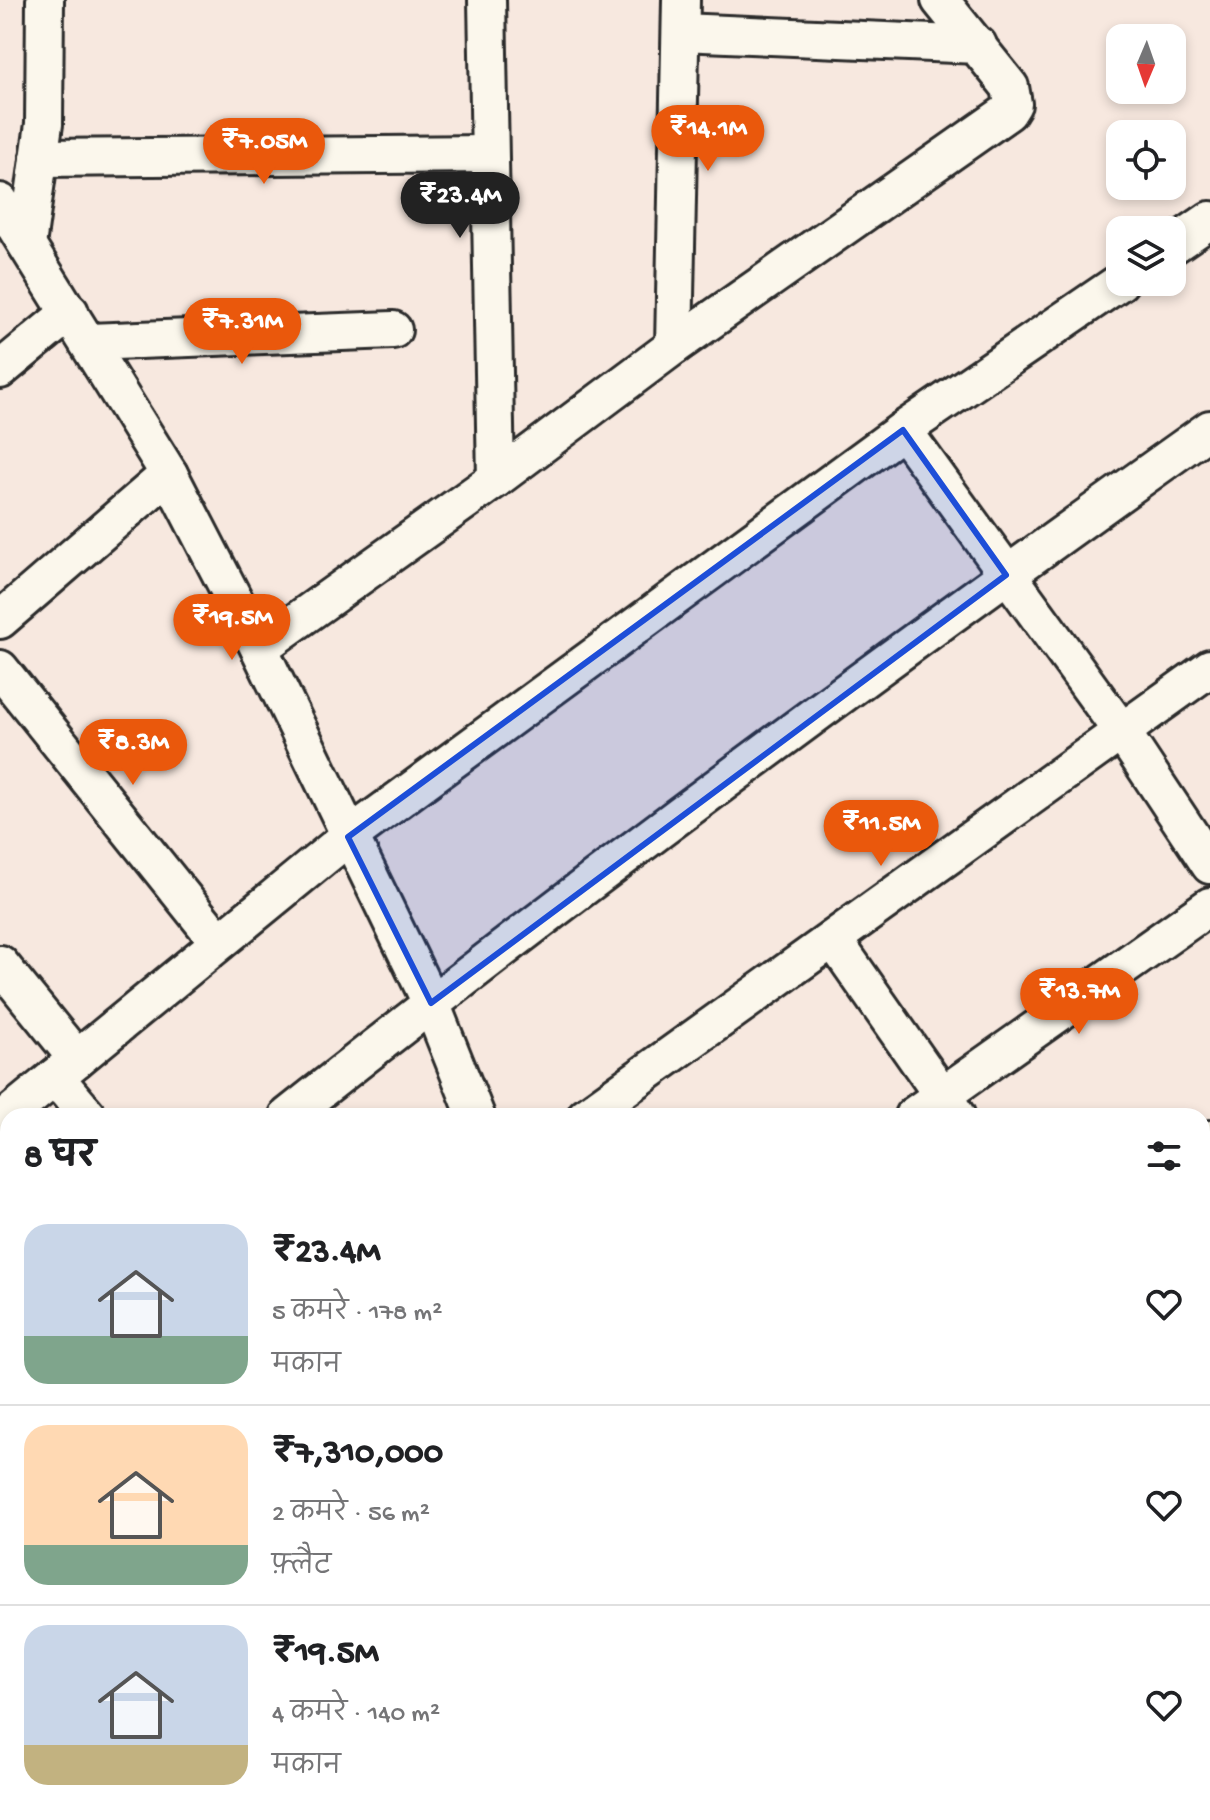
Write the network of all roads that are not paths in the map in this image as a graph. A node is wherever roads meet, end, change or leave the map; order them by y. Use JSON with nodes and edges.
{"nodes":[{"id":1,"x":45,"y":0,"type":"edge"},
{"id":2,"x":487,"y":0,"type":"edge"},
{"id":3,"x":940,"y":0,"type":"edge"},
{"id":4,"x":681,"y":16,"type":"edge"},
{"id":5,"x":978,"y":45,"type":"junction"},
{"id":6,"x":488,"y":154,"type":"junction"},
{"id":7,"x":39,"y":158,"type":"junction"},
{"id":8,"x":0,"y":202,"type":"edge"},
{"id":9,"x":1210,"y":220,"type":"edge"},
{"id":10,"x":1186,"y":236,"type":"edge"},
{"id":11,"x":27,"y":245,"type":"junction"},
{"id":12,"x":1106,"y":292,"type":"edge"},
{"id":13,"x":70,"y":312,"type":"junction"},
{"id":14,"x":393,"y":330,"type":"dead end"},
{"id":15,"x":89,"y":342,"type":"junction"},
{"id":16,"x":674,"y":346,"type":"junction"},
{"id":17,"x":0,"y":370,"type":"edge"},
{"id":18,"x":1210,"y":429,"type":"edge"},
{"id":19,"x":903,"y":430,"type":"junction"},
{"id":20,"x":169,"y":474,"type":"junction"},
{"id":21,"x":496,"y":479,"type":"junction"},
{"id":22,"x":1006,"y":575,"type":"junction"},
{"id":23,"x":0,"y":620,"type":"edge"},
{"id":24,"x":259,"y":648,"type":"junction"},
{"id":25,"x":1210,"y":668,"type":"edge"},
{"id":26,"x":0,"y":669,"type":"edge"},
{"id":27,"x":1122,"y":732,"type":"junction"},
{"id":28,"x":348,"y":837,"type":"junction"},
{"id":29,"x":1210,"y":865,"type":"edge"},
{"id":30,"x":1210,"y":906,"type":"edge"},
{"id":31,"x":833,"y":939,"type":"junction"},
{"id":32,"x":219,"y":942,"type":"junction"},
{"id":33,"x":0,"y":964,"type":"edge"},
{"id":34,"x":431,"y":1003,"type":"junction"},
{"id":35,"x":66,"y":1068,"type":"junction"},
{"id":36,"x":950,"y":1106,"type":"edge"},
{"id":37,"x":17,"y":1108,"type":"edge"},
{"id":38,"x":84,"y":1108,"type":"edge"},
{"id":39,"x":298,"y":1108,"type":"edge"},
{"id":40,"x":473,"y":1108,"type":"edge"},
{"id":41,"x":597,"y":1108,"type":"edge"}],
"edges":[{"from":1,"to":7,"type":"street"},
{"from":2,"to":6,"type":"street"},
{"from":3,"to":5,"type":"street"},
{"from":4,"to":5,"type":"street"},
{"from":4,"to":16,"type":"street"},
{"from":5,"to":16,"type":"street"},
{"from":6,"to":7,"type":"street"},
{"from":6,"to":21,"type":"street"},
{"from":7,"to":11,"type":"street"},
{"from":8,"to":11,"type":"street"},
{"from":9,"to":10,"type":"street"},
{"from":11,"to":13,"type":"street"},
{"from":12,"to":19,"type":"street"},
{"from":13,"to":15,"type":"street"},
{"from":13,"to":17,"type":"street"},
{"from":14,"to":15,"type":"street"},
{"from":15,"to":20,"type":"street"},
{"from":16,"to":21,"type":"street"},
{"from":18,"to":22,"type":"street"},
{"from":19,"to":22,"type":"street"},
{"from":19,"to":28,"type":"street"},
{"from":20,"to":23,"type":"street"},
{"from":20,"to":24,"type":"street"},
{"from":21,"to":24,"type":"street"},
{"from":22,"to":27,"type":"street"},
{"from":22,"to":34,"type":"street"},
{"from":24,"to":28,"type":"street"},
{"from":25,"to":27,"type":"street"},
{"from":26,"to":32,"type":"street"},
{"from":27,"to":29,"type":"street"},
{"from":27,"to":31,"type":"street"},
{"from":28,"to":32,"type":"street"},
{"from":28,"to":34,"type":"street"},
{"from":30,"to":36,"type":"street"},
{"from":31,"to":36,"type":"street"},
{"from":31,"to":41,"type":"street"},
{"from":32,"to":35,"type":"street"},
{"from":33,"to":35,"type":"street"},
{"from":34,"to":39,"type":"street"},
{"from":34,"to":40,"type":"street"},
{"from":35,"to":37,"type":"street"},
{"from":35,"to":38,"type":"street"}]}
